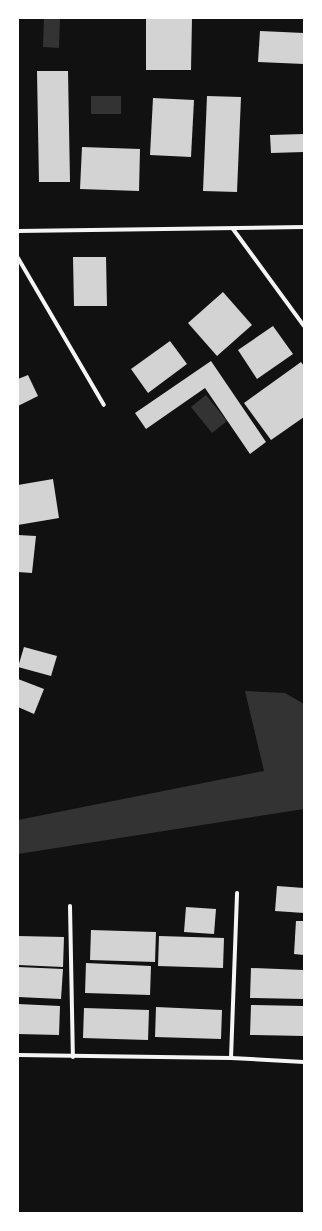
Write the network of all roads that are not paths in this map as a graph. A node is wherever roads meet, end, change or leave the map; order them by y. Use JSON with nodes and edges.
{"nodes":[{"id":1,"x":304,"y":227,"type":"edge"},
{"id":2,"x":233,"y":229,"type":"junction"},
{"id":3,"x":18,"y":231,"type":"edge"},
{"id":4,"x":18,"y":258,"type":"edge"},
{"id":5,"x":304,"y":326,"type":"edge"},
{"id":6,"x":104,"y":405,"type":"dead end"},
{"id":7,"x":237,"y":893,"type":"dead end"},
{"id":8,"x":70,"y":906,"type":"dead end"},
{"id":9,"x":18,"y":1055,"type":"edge"},
{"id":10,"x":73,"y":1058,"type":"junction"},
{"id":11,"x":231,"y":1058,"type":"junction"},
{"id":12,"x":304,"y":1062,"type":"edge"}],
"edges":[{"from":1,"to":2,"type":"street"},
{"from":2,"to":3,"type":"street"},
{"from":2,"to":5,"type":"street"},
{"from":4,"to":6,"type":"street"},
{"from":7,"to":11,"type":"street"},
{"from":8,"to":10,"type":"street"},
{"from":9,"to":10,"type":"street"},
{"from":10,"to":11,"type":"street"},
{"from":11,"to":12,"type":"street"}]}
